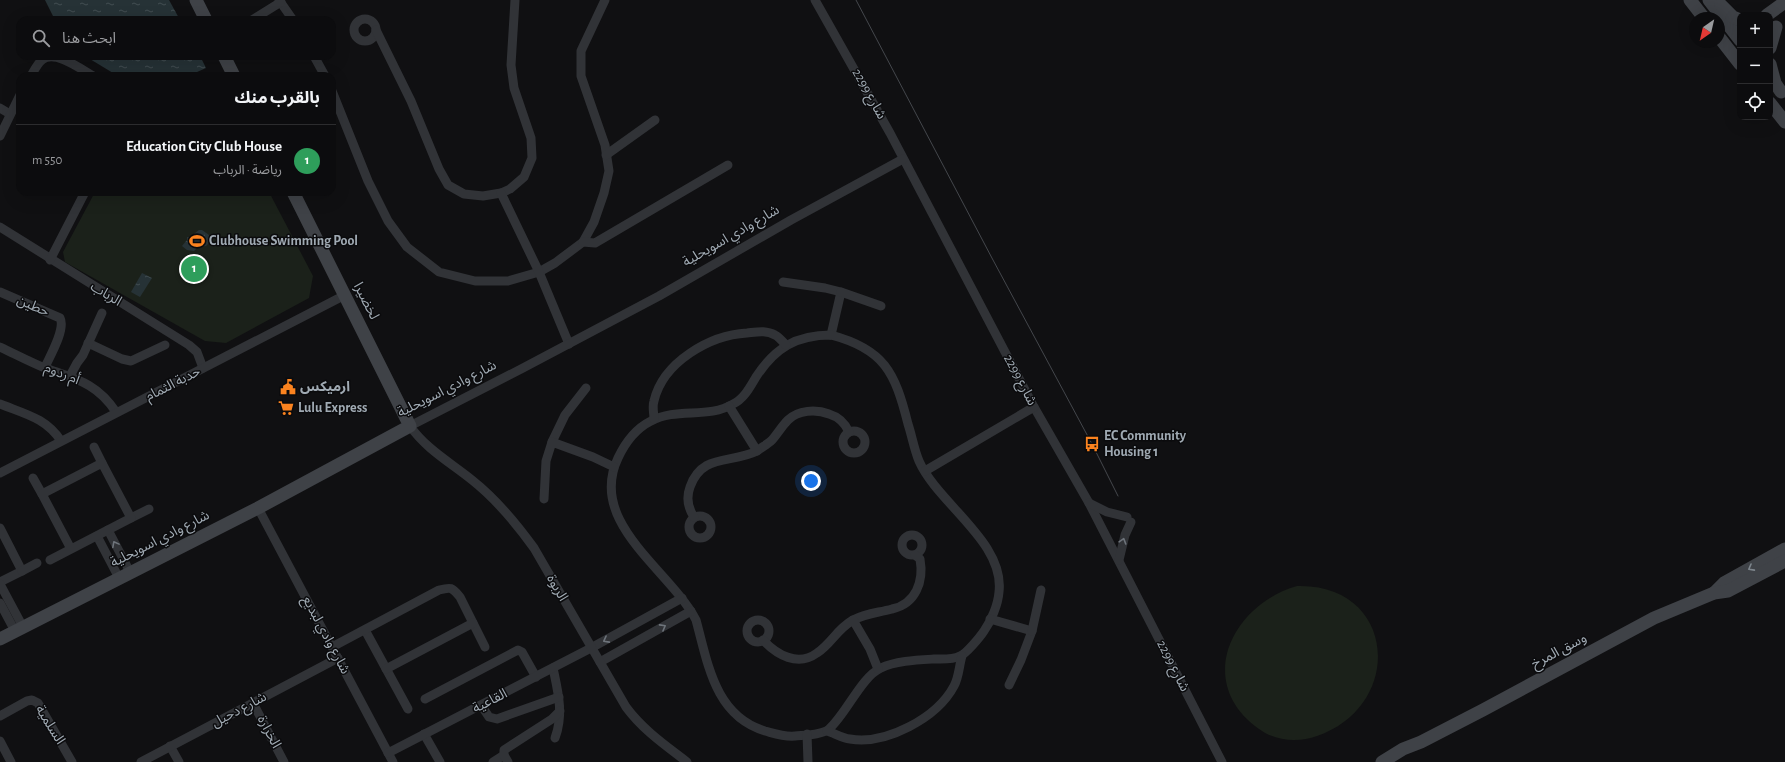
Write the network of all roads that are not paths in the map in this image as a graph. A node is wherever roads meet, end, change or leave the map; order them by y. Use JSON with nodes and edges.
{"nodes":[{"id":1,"x":196,"y":0,"type":"edge"},
{"id":2,"x":515,"y":0,"type":"edge"},
{"id":3,"x":605,"y":0,"type":"edge"},
{"id":4,"x":815,"y":0,"type":"edge"},
{"id":5,"x":1690,"y":0,"type":"edge"},
{"id":6,"x":1710,"y":0,"type":"edge"},
{"id":7,"x":1717,"y":0,"type":"edge"},
{"id":8,"x":280,"y":1,"type":"edge"},
{"id":9,"x":1785,"y":2,"type":"edge"},
{"id":10,"x":1699,"y":12,"type":"edge"},
{"id":11,"x":1771,"y":12,"type":"edge"},
{"id":12,"x":204,"y":16,"type":"edge"},
{"id":13,"x":258,"y":16,"type":"edge"},
{"id":14,"x":288,"y":16,"type":"edge"},
{"id":15,"x":1737,"y":19,"type":"edge"},
{"id":16,"x":1777,"y":26,"type":"edge"},
{"id":17,"x":376,"y":30,"type":"junction"},
{"id":18,"x":1737,"y":34,"type":"edge"},
{"id":19,"x":1737,"y":38,"type":"edge"},
{"id":20,"x":1773,"y":39,"type":"edge"},
{"id":21,"x":370,"y":40,"type":"junction"},
{"id":22,"x":1725,"y":40,"type":"edge"},
{"id":23,"x":1725,"y":43,"type":"edge"},
{"id":24,"x":384,"y":47,"type":"junction"},
{"id":25,"x":1737,"y":57,"type":"edge"},
{"id":26,"x":41,"y":60,"type":"edge"},
{"id":27,"x":63,"y":60,"type":"edge"},
{"id":28,"x":226,"y":60,"type":"edge"},
{"id":29,"x":316,"y":60,"type":"edge"},
{"id":30,"x":34,"y":72,"type":"edge"},
{"id":31,"x":85,"y":72,"type":"edge"},
{"id":32,"x":231,"y":72,"type":"edge"},
{"id":33,"x":323,"y":72,"type":"edge"},
{"id":34,"x":1773,"y":75,"type":"edge"},
{"id":35,"x":1773,"y":82,"type":"edge"},
{"id":36,"x":1783,"y":95,"type":"edge"},
{"id":37,"x":336,"y":99,"type":"edge"},
{"id":38,"x":16,"y":103,"type":"edge"},
{"id":39,"x":1773,"y":107,"type":"edge"},
{"id":40,"x":0,"y":108,"type":"edge"},
{"id":41,"x":10,"y":114,"type":"junction"},
{"id":42,"x":655,"y":120,"type":"dead end"},
{"id":43,"x":1785,"y":122,"type":"edge"},
{"id":44,"x":0,"y":136,"type":"edge"},
{"id":45,"x":606,"y":155,"type":"junction"},
{"id":46,"x":903,"y":159,"type":"junction"},
{"id":47,"x":728,"y":166,"type":"dead end"},
{"id":48,"x":501,"y":193,"type":"junction"},
{"id":49,"x":83,"y":196,"type":"edge"},
{"id":50,"x":295,"y":196,"type":"edge"},
{"id":51,"x":0,"y":227,"type":"edge"},
{"id":52,"x":583,"y":242,"type":"junction"},
{"id":53,"x":50,"y":260,"type":"junction"},
{"id":54,"x":538,"y":272,"type":"junction"},
{"id":55,"x":783,"y":282,"type":"dead end"},
{"id":56,"x":0,"y":292,"type":"edge"},
{"id":57,"x":841,"y":292,"type":"junction"},
{"id":58,"x":345,"y":295,"type":"junction"},
{"id":59,"x":881,"y":306,"type":"dead end"},
{"id":60,"x":102,"y":313,"type":"dead end"},
{"id":61,"x":831,"y":335,"type":"junction"},
{"id":62,"x":88,"y":343,"type":"junction"},
{"id":63,"x":569,"y":344,"type":"junction"},
{"id":64,"x":165,"y":345,"type":"dead end"},
{"id":65,"x":786,"y":345,"type":"junction"},
{"id":66,"x":0,"y":347,"type":"edge"},
{"id":67,"x":45,"y":367,"type":"junction"},
{"id":68,"x":203,"y":368,"type":"junction"},
{"id":69,"x":73,"y":378,"type":"junction"},
{"id":70,"x":586,"y":388,"type":"dead end"},
{"id":71,"x":0,"y":404,"type":"edge"},
{"id":72,"x":729,"y":406,"type":"junction"},
{"id":73,"x":1034,"y":407,"type":"junction"},
{"id":74,"x":116,"y":412,"type":"junction"},
{"id":75,"x":654,"y":419,"type":"junction"},
{"id":76,"x":410,"y":426,"type":"junction"},
{"id":77,"x":849,"y":432,"type":"dead end"},
{"id":78,"x":61,"y":441,"type":"junction"},
{"id":79,"x":552,"y":442,"type":"junction"},
{"id":80,"x":94,"y":447,"type":"dead end"},
{"id":81,"x":757,"y":451,"type":"junction"},
{"id":82,"x":102,"y":463,"type":"junction"},
{"id":83,"x":614,"y":467,"type":"junction"},
{"id":84,"x":925,"y":471,"type":"junction"},
{"id":85,"x":0,"y":473,"type":"edge"},
{"id":86,"x":34,"y":478,"type":"dead end"},
{"id":87,"x":42,"y":494,"type":"junction"},
{"id":88,"x":544,"y":499,"type":"dead end"},
{"id":89,"x":1089,"y":503,"type":"junction"},
{"id":90,"x":258,"y":508,"type":"junction"},
{"id":91,"x":149,"y":509,"type":"dead end"},
{"id":92,"x":694,"y":517,"type":"dead end"},
{"id":93,"x":131,"y":518,"type":"junction"},
{"id":94,"x":0,"y":528,"type":"edge"},
{"id":95,"x":108,"y":530,"type":"junction"},
{"id":96,"x":97,"y":536,"type":"junction"},
{"id":97,"x":71,"y":549,"type":"junction"},
{"id":98,"x":1785,"y":549,"type":"edge"},
{"id":99,"x":915,"y":555,"type":"dead end"},
{"id":100,"x":50,"y":560,"type":"dead end"},
{"id":101,"x":1119,"y":560,"type":"junction"},
{"id":102,"x":1785,"y":561,"type":"edge"},
{"id":103,"x":37,"y":563,"type":"dead end"},
{"id":104,"x":22,"y":571,"type":"junction"},
{"id":105,"x":125,"y":575,"type":"junction"},
{"id":106,"x":0,"y":583,"type":"edge"},
{"id":107,"x":1041,"y":590,"type":"dead end"},
{"id":108,"x":1714,"y":593,"type":"junction"},
{"id":109,"x":682,"y":598,"type":"junction"},
{"id":110,"x":0,"y":603,"type":"edge"},
{"id":111,"x":691,"y":611,"type":"junction"},
{"id":112,"x":990,"y":619,"type":"junction"},
{"id":113,"x":853,"y":620,"type":"junction"},
{"id":114,"x":473,"y":623,"type":"junction"},
{"id":115,"x":19,"y":629,"type":"junction"},
{"id":116,"x":365,"y":630,"type":"junction"},
{"id":117,"x":622,"y":631,"type":"junction"},
{"id":118,"x":1032,"y":631,"type":"junction"},
{"id":119,"x":0,"y":639,"type":"edge"},
{"id":120,"x":763,"y":640,"type":"dead end"},
{"id":121,"x":629,"y":646,"type":"junction"},
{"id":122,"x":332,"y":647,"type":"junction"},
{"id":123,"x":485,"y":647,"type":"dead end"},
{"id":124,"x":591,"y":648,"type":"junction"},
{"id":125,"x":962,"y":656,"type":"junction"},
{"id":126,"x":338,"y":658,"type":"junction"},
{"id":127,"x":600,"y":662,"type":"junction"},
{"id":128,"x":553,"y":668,"type":"junction"},
{"id":129,"x":386,"y":669,"type":"junction"},
{"id":130,"x":878,"y":669,"type":"junction"},
{"id":131,"x":536,"y":676,"type":"junction"},
{"id":132,"x":1009,"y":685,"type":"dead end"},
{"id":133,"x":559,"y":697,"type":"junction"},
{"id":134,"x":425,"y":699,"type":"dead end"},
{"id":135,"x":253,"y":703,"type":"junction"},
{"id":136,"x":481,"y":705,"type":"junction"},
{"id":137,"x":408,"y":709,"type":"dead end"},
{"id":138,"x":560,"y":711,"type":"junction"},
{"id":139,"x":0,"y":716,"type":"edge"},
{"id":140,"x":827,"y":731,"type":"junction"},
{"id":141,"x":424,"y":734,"type":"junction"},
{"id":142,"x":807,"y":734,"type":"junction"},
{"id":143,"x":555,"y":738,"type":"dead end"},
{"id":144,"x":0,"y":741,"type":"edge"},
{"id":145,"x":1421,"y":742,"type":"junction"},
{"id":146,"x":170,"y":746,"type":"junction"},
{"id":147,"x":388,"y":753,"type":"junction"},
{"id":148,"x":506,"y":758,"type":"edge"},
{"id":149,"x":11,"y":762,"type":"edge"},
{"id":150,"x":72,"y":762,"type":"edge"},
{"id":151,"x":141,"y":762,"type":"edge"},
{"id":152,"x":178,"y":762,"type":"edge"},
{"id":153,"x":284,"y":762,"type":"edge"},
{"id":154,"x":393,"y":762,"type":"edge"},
{"id":155,"x":440,"y":762,"type":"edge"},
{"id":156,"x":493,"y":762,"type":"edge"},
{"id":157,"x":687,"y":762,"type":"edge"},
{"id":158,"x":808,"y":762,"type":"edge"},
{"id":159,"x":1222,"y":762,"type":"edge"},
{"id":160,"x":1382,"y":762,"type":"edge"},
{"id":161,"x":1394,"y":762,"type":"edge"}],
"edges":[{"from":1,"to":12,"type":"street"},
{"from":2,"to":48,"type":"street"},
{"from":3,"to":45,"type":"street"},
{"from":4,"to":46,"type":"street","name":"شارع 2299"},
{"from":5,"to":10,"type":"street"},
{"from":6,"to":18,"type":"street"},
{"from":7,"to":15,"type":"street"},
{"from":8,"to":13,"type":"street"},
{"from":8,"to":14,"type":"street"},
{"from":9,"to":11,"type":"street"},
{"from":16,"to":20,"type":"street"},
{"from":17,"to":21,"type":"street"},
{"from":17,"to":21,"type":"street"},
{"from":17,"to":24,"type":"street"},
{"from":19,"to":22,"type":"street"},
{"from":21,"to":24,"type":"street"},
{"from":23,"to":25,"type":"street"},
{"from":24,"to":48,"type":"street"},
{"from":26,"to":30,"type":"street"},
{"from":27,"to":31,"type":"street"},
{"from":28,"to":32,"type":"street"},
{"from":29,"to":33,"type":"street"},
{"from":34,"to":36,"type":"street"},
{"from":35,"to":36,"type":"street"},
{"from":37,"to":54,"type":"street"},
{"from":38,"to":41,"type":"street"},
{"from":39,"to":43,"type":"street"},
{"from":40,"to":41,"type":"street"},
{"from":41,"to":44,"type":"street"},
{"from":42,"to":45,"type":"street"},
{"from":45,"to":52,"type":"street"},
{"from":46,"to":63,"type":"street","name":"شارع وادي اسويحلية"},
{"from":46,"to":73,"type":"street","name":"شارع 2299"},
{"from":47,"to":52,"type":"street"},
{"from":48,"to":54,"type":"street"},
{"from":49,"to":53,"type":"street"},
{"from":50,"to":58,"type":"street","name":"لخضيرا"},
{"from":51,"to":53,"type":"street","name":"الرباب"},
{"from":52,"to":54,"type":"street"},
{"from":53,"to":68,"type":"street","name":"الرباب"},
{"from":54,"to":63,"type":"street"},
{"from":55,"to":57,"type":"street"},
{"from":56,"to":67,"type":"street","name":"حطين"},
{"from":57,"to":59,"type":"street"},
{"from":57,"to":61,"type":"street"},
{"from":58,"to":68,"type":"street","name":"حدبة الثمام"},
{"from":58,"to":76,"type":"street","name":"لخضيرا"},
{"from":60,"to":62,"type":"street"},
{"from":61,"to":65,"type":"street"},
{"from":61,"to":84,"type":"street"},
{"from":62,"to":64,"type":"street"},
{"from":62,"to":69,"type":"street"},
{"from":63,"to":76,"type":"street","name":"شارع وادي اسويحلية"},
{"from":65,"to":72,"type":"street"},
{"from":65,"to":75,"type":"street"},
{"from":66,"to":67,"type":"street","name":"أم ردوم"},
{"from":67,"to":69,"type":"street","name":"أم ردوم"},
{"from":68,"to":74,"type":"street","name":"حدبة الثمام"},
{"from":69,"to":74,"type":"street","name":"أم ردوم"},
{"from":70,"to":79,"type":"street"},
{"from":71,"to":78,"type":"street"},
{"from":72,"to":75,"type":"street"},
{"from":72,"to":81,"type":"street"},
{"from":73,"to":84,"type":"street"},
{"from":73,"to":89,"type":"street","name":"شارع 2299"},
{"from":74,"to":78,"type":"street","name":"حدبة الثمام"},
{"from":75,"to":83,"type":"street"},
{"from":76,"to":90,"type":"street","name":"شارع وادي اسويحلية"},
{"from":76,"to":124,"type":"street","name":"الربوة"},
{"from":77,"to":81,"type":"street"},
{"from":78,"to":85,"type":"street","name":"حدبة الثمام"},
{"from":79,"to":83,"type":"street"},
{"from":79,"to":88,"type":"street"},
{"from":80,"to":82,"type":"street"},
{"from":81,"to":92,"type":"street"},
{"from":82,"to":87,"type":"street"},
{"from":82,"to":93,"type":"street"},
{"from":83,"to":109,"type":"street"},
{"from":84,"to":112,"type":"street"},
{"from":86,"to":87,"type":"street"},
{"from":87,"to":97,"type":"street"},
{"from":89,"to":101,"type":"street","name":"شارع 2299"},
{"from":101,"to":89,"type":"street","one_way":true},
{"from":90,"to":105,"type":"street","name":"شارع وادي اسويحلية"},
{"from":90,"to":122,"type":"street","name":"شارع وادي لبديع"},
{"from":91,"to":93,"type":"street"},
{"from":93,"to":95,"type":"street"},
{"from":94,"to":104,"type":"street"},
{"from":95,"to":96,"type":"street"},
{"from":105,"to":95,"type":"street","one_way":true},
{"from":96,"to":97,"type":"street"},
{"from":96,"to":105,"type":"street"},
{"from":97,"to":100,"type":"street"},
{"from":98,"to":108,"type":"street","name":"وسق المرخ","one_way":true},
{"from":99,"to":113,"type":"street"},
{"from":101,"to":159,"type":"street","name":"شارع 2299"},
{"from":102,"to":108,"type":"street","name":"وسق المرخ"},
{"from":103,"to":104,"type":"street"},
{"from":104,"to":106,"type":"street"},
{"from":105,"to":115,"type":"street","name":"شارع وادي اسويحلية"},
{"from":106,"to":115,"type":"street"},
{"from":107,"to":118,"type":"street"},
{"from":108,"to":145,"type":"street","name":"وسق المرخ"},
{"from":109,"to":111,"type":"street"},
{"from":109,"to":117,"type":"street","name":"القاعية"},
{"from":110,"to":115,"type":"street"},
{"from":121,"to":111,"type":"street","one_way":true},
{"from":111,"to":142,"type":"street"},
{"from":112,"to":118,"type":"street"},
{"from":112,"to":125,"type":"street"},
{"from":113,"to":120,"type":"street"},
{"from":113,"to":130,"type":"street"},
{"from":114,"to":116,"type":"street"},
{"from":114,"to":123,"type":"street"},
{"from":114,"to":129,"type":"street"},
{"from":115,"to":119,"type":"street","name":"شارع وادي اسويحلية"},
{"from":116,"to":122,"type":"street"},
{"from":116,"to":129,"type":"street"},
{"from":117,"to":121,"type":"street"},
{"from":117,"to":124,"type":"street","name":"القاعية","one_way":true},
{"from":118,"to":132,"type":"street"},
{"from":121,"to":127,"type":"street"},
{"from":122,"to":126,"type":"street","name":"شارع وادي لبديع"},
{"from":124,"to":127,"type":"street","name":"الربوة"},
{"from":124,"to":128,"type":"street","name":"القاعية"},
{"from":125,"to":130,"type":"street"},
{"from":125,"to":140,"type":"street"},
{"from":126,"to":135,"type":"street","name":"شارع دحيل"},
{"from":126,"to":147,"type":"street","name":"شارع وادي لبديع"},
{"from":127,"to":157,"type":"street","name":"الربوة"},
{"from":128,"to":131,"type":"street","name":"القاعية"},
{"from":128,"to":133,"type":"street"},
{"from":129,"to":137,"type":"street"},
{"from":130,"to":140,"type":"street"},
{"from":131,"to":134,"type":"street"},
{"from":131,"to":136,"type":"street","name":"القاعية"},
{"from":133,"to":136,"type":"street"},
{"from":133,"to":138,"type":"street"},
{"from":135,"to":146,"type":"street","name":"شارع دحيل"},
{"from":135,"to":153,"type":"street","name":"الخرارة"},
{"from":136,"to":141,"type":"street","name":"القاعية"},
{"from":138,"to":143,"type":"street"},
{"from":138,"to":148,"type":"street"},
{"from":139,"to":150,"type":"street","name":"السلمية"},
{"from":140,"to":142,"type":"street"},
{"from":141,"to":147,"type":"street","name":"القاعية"},
{"from":141,"to":155,"type":"street"},
{"from":142,"to":158,"type":"street"},
{"from":144,"to":149,"type":"street"},
{"from":145,"to":160,"type":"street","name":"وسق المرخ"},
{"from":145,"to":161,"type":"street","name":"وسق المرخ"},
{"from":146,"to":151,"type":"street","name":"شارع دحيل"},
{"from":146,"to":152,"type":"street"},
{"from":147,"to":154,"type":"street","name":"شارع وادي لبديع"},
{"from":148,"to":156,"type":"street"}]}
